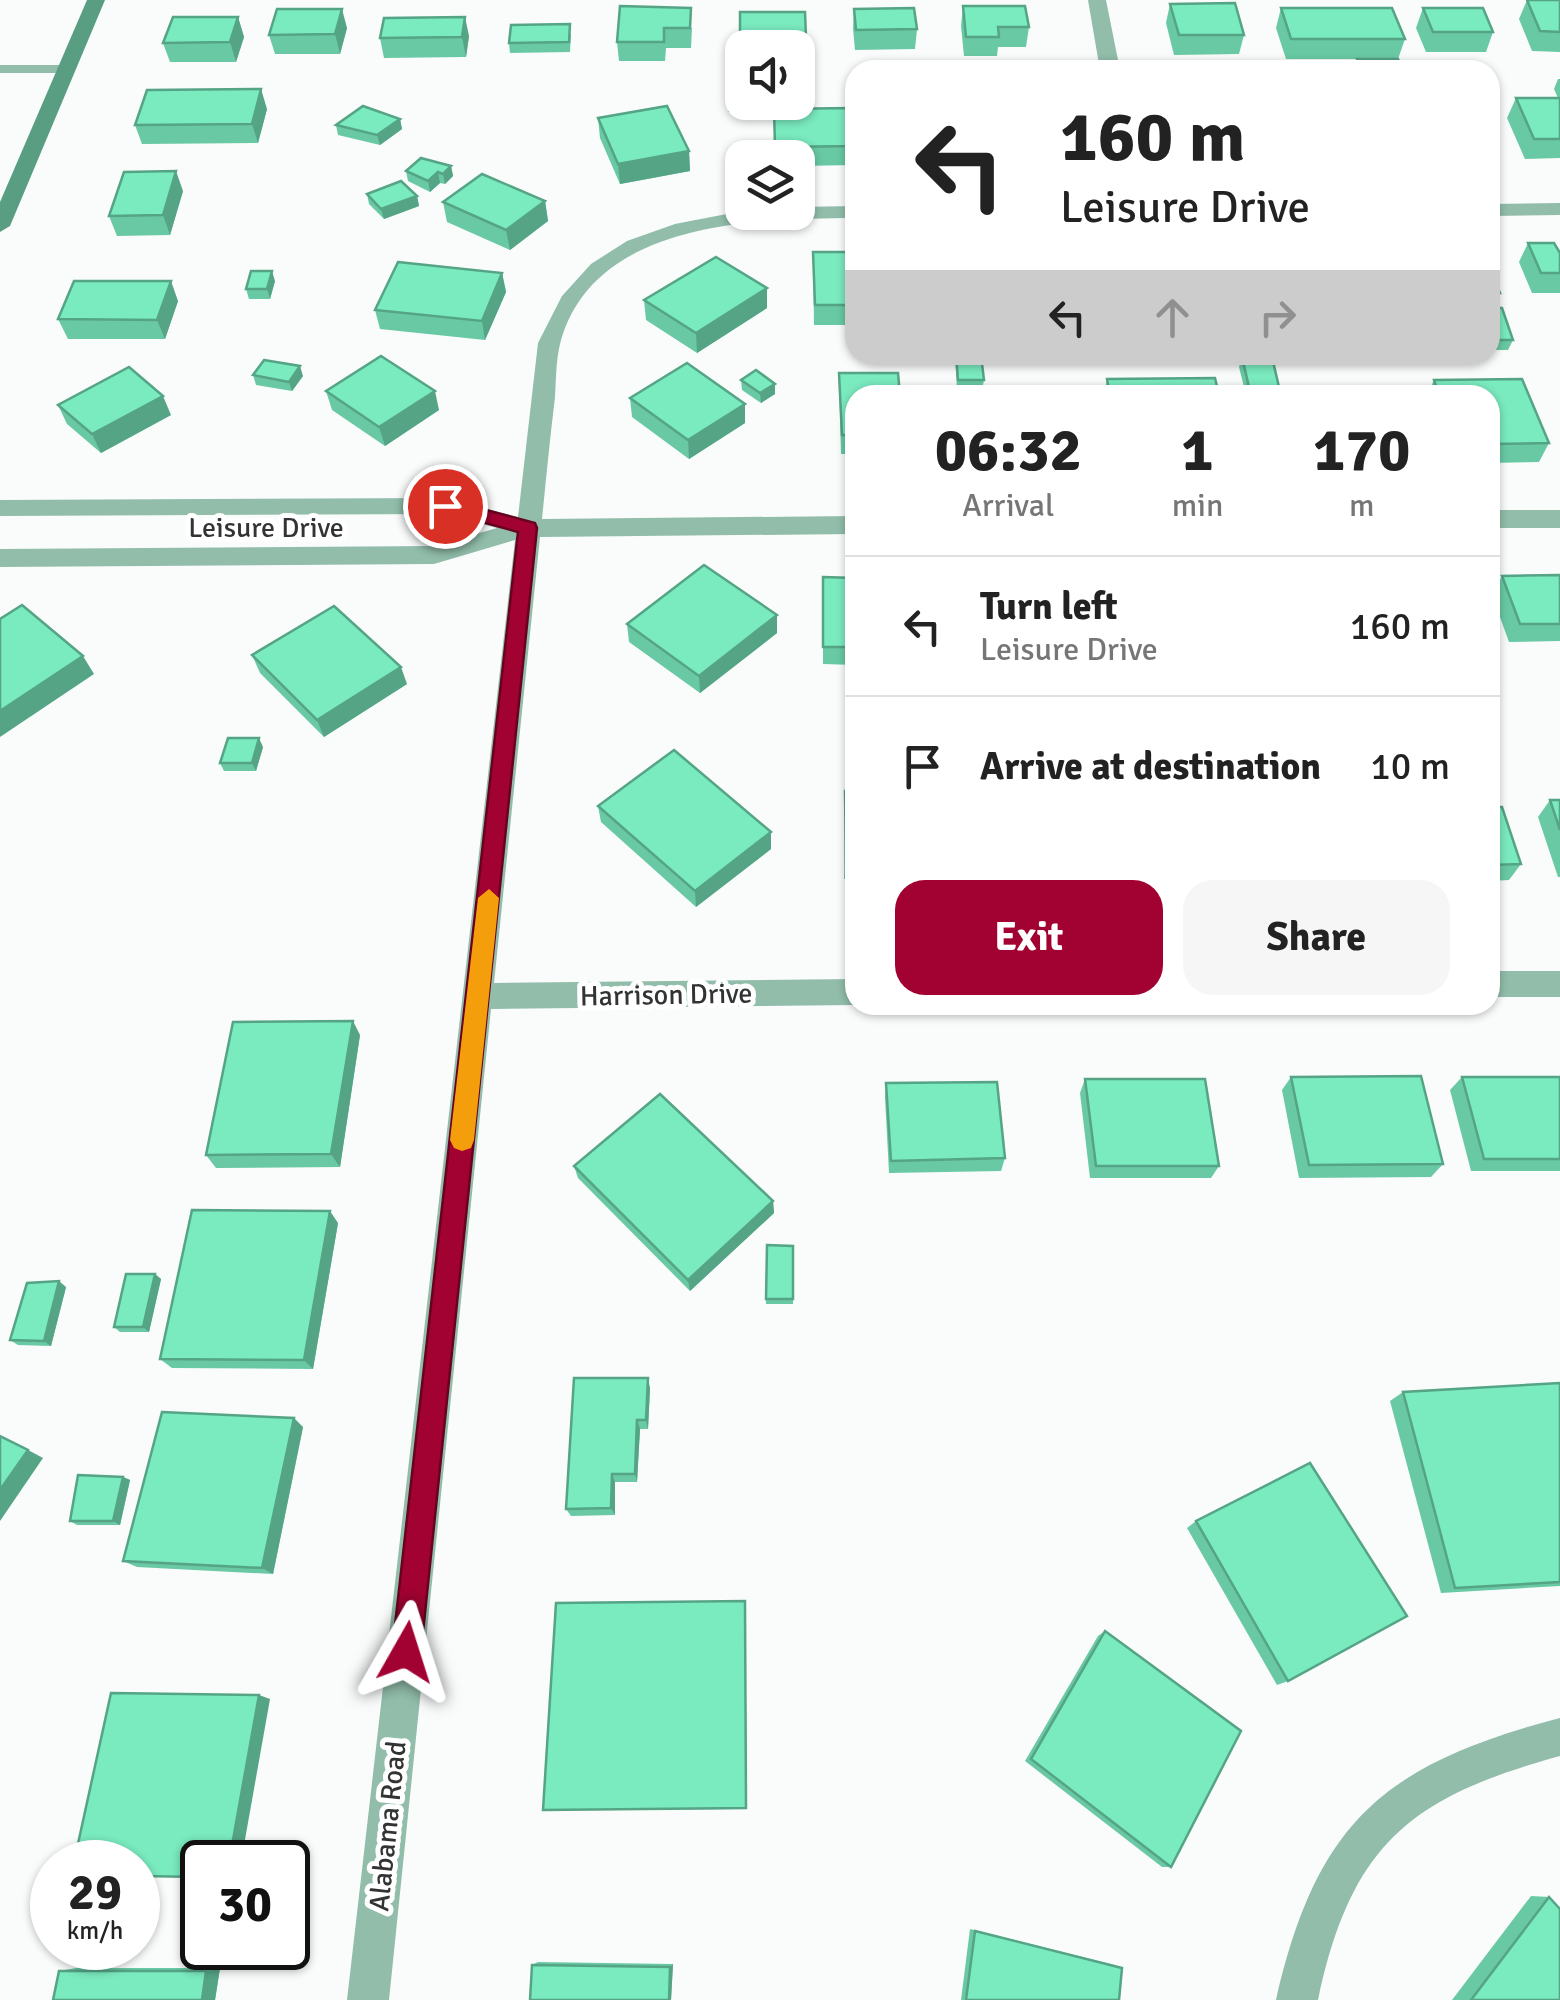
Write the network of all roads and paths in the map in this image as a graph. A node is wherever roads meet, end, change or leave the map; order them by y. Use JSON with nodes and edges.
{"nodes":[{"id":1,"x":96,"y":0,"type":"edge"},
{"id":2,"x":1097,"y":0,"type":"edge"},
{"id":3,"x":1108,"y":60,"type":"edge"},
{"id":4,"x":66,"y":68,"type":"junction"},
{"id":5,"x":0,"y":69,"type":"edge"},
{"id":6,"x":1560,"y":209,"type":"edge"},
{"id":7,"x":1500,"y":210,"type":"edge"},
{"id":8,"x":845,"y":212,"type":"edge"},
{"id":9,"x":0,"y":226,"type":"edge"},
{"id":10,"x":0,"y":508,"type":"edge"},
{"id":11,"x":1560,"y":519,"type":"edge"},
{"id":12,"x":1500,"y":520,"type":"edge"},
{"id":13,"x":845,"y":525,"type":"edge"},
{"id":14,"x":528,"y":528,"type":"junction"},
{"id":15,"x":0,"y":558,"type":"edge"},
{"id":16,"x":1500,"y":984,"type":"edge"},
{"id":17,"x":1560,"y":984,"type":"edge"},
{"id":18,"x":845,"y":992,"type":"edge"},
{"id":19,"x":478,"y":996,"type":"junction"},
{"id":20,"x":1560,"y":1737,"type":"edge"},
{"id":21,"x":368,"y":2000,"type":"edge"},
{"id":22,"x":1297,"y":2000,"type":"edge"}],
"edges":[{"from":1,"to":4,"type":"street"},
{"from":2,"to":3,"type":"street"},
{"from":4,"to":5,"type":"lane"},
{"from":4,"to":9,"type":"street"},
{"from":6,"to":7,"type":"street"},
{"from":8,"to":14,"type":"street","name":"Alabama Road"},
{"from":10,"to":14,"type":"street","name":"Leisure Drive"},
{"from":11,"to":12,"type":"street"},
{"from":13,"to":14,"type":"street","name":"Leisure Drive"},
{"from":14,"to":15,"type":"street","name":"Leisure Drive"},
{"from":14,"to":19,"type":"street","name":"Alabama Road"},
{"from":16,"to":17,"type":"street"},
{"from":18,"to":19,"type":"street","name":"Harrison Drive"},
{"from":19,"to":21,"type":"street","name":"Alabama Road"},
{"from":20,"to":22,"type":"street"}]}
